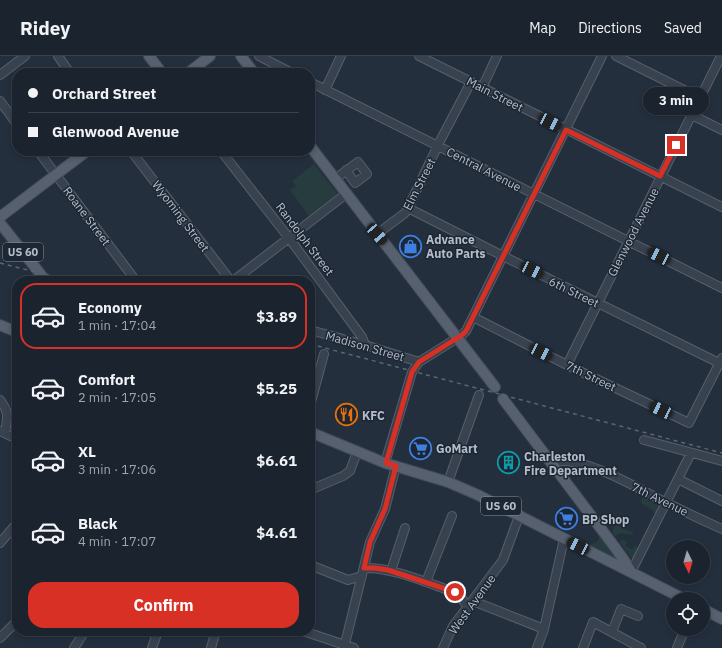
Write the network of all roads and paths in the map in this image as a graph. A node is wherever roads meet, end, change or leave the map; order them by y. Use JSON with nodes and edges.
{"nodes":[{"id":1,"x":25,"y":56,"type":"edge"},
{"id":2,"x":58,"y":56,"type":"edge"},
{"id":3,"x":149,"y":56,"type":"edge"},
{"id":4,"x":210,"y":56,"type":"edge"},
{"id":5,"x":241,"y":56,"type":"edge"},
{"id":6,"x":259,"y":56,"type":"edge"},
{"id":7,"x":341,"y":56,"type":"edge"},
{"id":8,"x":419,"y":56,"type":"edge"},
{"id":9,"x":497,"y":56,"type":"edge"},
{"id":10,"x":602,"y":56,"type":"edge"},
{"id":11,"x":618,"y":56,"type":"edge"},
{"id":12,"x":721,"y":56,"type":"edge"},
{"id":13,"x":66,"y":68,"type":"edge"},
{"id":14,"x":158,"y":68,"type":"edge"},
{"id":15,"x":194,"y":68,"type":"edge"},
{"id":16,"x":250,"y":68,"type":"edge"},
{"id":17,"x":282,"y":68,"type":"edge"},
{"id":18,"x":0,"y":75,"type":"edge"},
{"id":19,"x":471,"y":82,"type":"junction"},
{"id":20,"x":315,"y":85,"type":"edge"},
{"id":21,"x":482,"y":88,"type":"junction"},
{"id":22,"x":325,"y":90,"type":"junction"},
{"id":23,"x":700,"y":98,"type":"junction"},
{"id":24,"x":0,"y":101,"type":"edge"},
{"id":25,"x":692,"y":115,"type":"junction"},
{"id":26,"x":12,"y":117,"type":"edge"},
{"id":27,"x":566,"y":130,"type":"junction"},
{"id":28,"x":722,"y":130,"type":"edge"},
{"id":29,"x":438,"y":146,"type":"junction"},
{"id":30,"x":315,"y":153,"type":"edge"},
{"id":31,"x":42,"y":156,"type":"edge"},
{"id":32,"x":80,"y":156,"type":"edge"},
{"id":33,"x":135,"y":156,"type":"edge"},
{"id":34,"x":225,"y":156,"type":"edge"},
{"id":35,"x":346,"y":170,"type":"dead end"},
{"id":36,"x":56,"y":174,"type":"junction"},
{"id":37,"x":660,"y":176,"type":"junction"},
{"id":38,"x":335,"y":179,"type":"junction"},
{"id":39,"x":346,"y":194,"type":"junction"},
{"id":40,"x":533,"y":194,"type":"junction"},
{"id":41,"x":722,"y":207,"type":"edge"},
{"id":42,"x":408,"y":208,"type":"junction"},
{"id":43,"x":0,"y":217,"type":"edge"},
{"id":44,"x":0,"y":223,"type":"edge"},
{"id":45,"x":377,"y":234,"type":"junction"},
{"id":46,"x":289,"y":238,"type":"junction"},
{"id":47,"x":628,"y":241,"type":"junction"},
{"id":48,"x":502,"y":256,"type":"junction"},
{"id":49,"x":42,"y":276,"type":"edge"},
{"id":50,"x":132,"y":276,"type":"edge"},
{"id":51,"x":228,"y":276,"type":"edge"},
{"id":52,"x":239,"y":276,"type":"edge"},
{"id":53,"x":722,"y":288,"type":"edge"},
{"id":54,"x":598,"y":303,"type":"junction"},
{"id":55,"x":473,"y":317,"type":"junction"},
{"id":56,"x":0,"y":325,"type":"edge"},
{"id":57,"x":12,"y":330,"type":"edge"},
{"id":58,"x":315,"y":331,"type":"edge"},
{"id":59,"x":457,"y":338,"type":"junction"},
{"id":60,"x":365,"y":345,"type":"junction"},
{"id":61,"x":324,"y":354,"type":"dead end"},
{"id":62,"x":721,"y":360,"type":"edge"},
{"id":63,"x":419,"y":362,"type":"junction"},
{"id":64,"x":567,"y":365,"type":"junction"},
{"id":65,"x":315,"y":387,"type":"edge"},
{"id":66,"x":495,"y":387,"type":"dead end"},
{"id":67,"x":479,"y":395,"type":"dead end"},
{"id":68,"x":503,"y":399,"type":"dead end"},
{"id":69,"x":0,"y":400,"type":"edge"},
{"id":70,"x":3,"y":432,"type":"edge"},
{"id":71,"x":315,"y":434,"type":"edge"},
{"id":72,"x":12,"y":436,"type":"edge"},
{"id":73,"x":644,"y":440,"type":"dead end"},
{"id":74,"x":357,"y":452,"type":"junction"},
{"id":75,"x":691,"y":453,"type":"junction"},
{"id":76,"x":722,"y":461,"type":"edge"},
{"id":77,"x":386,"y":463,"type":"junction"},
{"id":78,"x":551,"y":463,"type":"junction"},
{"id":79,"x":396,"y":466,"type":"junction"},
{"id":80,"x":678,"y":479,"type":"junction"},
{"id":81,"x":448,"y":482,"type":"junction"},
{"id":82,"x":315,"y":488,"type":"edge"},
{"id":83,"x":722,"y":501,"type":"edge"},
{"id":84,"x":666,"y":503,"type":"junction"},
{"id":85,"x":452,"y":516,"type":"dead end"},
{"id":86,"x":519,"y":516,"type":"junction"},
{"id":87,"x":405,"y":528,"type":"dead end"},
{"id":88,"x":12,"y":529,"type":"edge"},
{"id":89,"x":722,"y":529,"type":"edge"},
{"id":90,"x":564,"y":539,"type":"junction"},
{"id":91,"x":0,"y":543,"type":"edge"},
{"id":92,"x":315,"y":567,"type":"edge"},
{"id":93,"x":391,"y":571,"type":"junction"},
{"id":94,"x":363,"y":572,"type":"junction"},
{"id":95,"x":631,"y":572,"type":"junction"},
{"id":96,"x":426,"y":582,"type":"junction"},
{"id":97,"x":670,"y":592,"type":"edge"},
{"id":98,"x":471,"y":604,"type":"junction"},
{"id":99,"x":710,"y":613,"type":"edge"},
{"id":100,"x":638,"y":616,"type":"dead end"},
{"id":101,"x":722,"y":619,"type":"edge"},
{"id":102,"x":12,"y":626,"type":"edge"},
{"id":103,"x":544,"y":629,"type":"junction"},
{"id":104,"x":612,"y":632,"type":"junction"},
{"id":105,"x":82,"y":636,"type":"edge"},
{"id":106,"x":156,"y":636,"type":"edge"},
{"id":107,"x":215,"y":636,"type":"edge"},
{"id":108,"x":315,"y":636,"type":"edge"},
{"id":109,"x":682,"y":636,"type":"edge"},
{"id":110,"x":0,"y":638,"type":"edge"},
{"id":111,"x":344,"y":647,"type":"edge"},
{"id":112,"x":74,"y":648,"type":"edge"},
{"id":113,"x":152,"y":648,"type":"edge"},
{"id":114,"x":211,"y":648,"type":"edge"},
{"id":115,"x":354,"y":648,"type":"edge"},
{"id":116,"x":444,"y":648,"type":"edge"},
{"id":117,"x":537,"y":648,"type":"edge"},
{"id":118,"x":583,"y":648,"type":"edge"},
{"id":119,"x":641,"y":648,"type":"edge"},
{"id":120,"x":677,"y":648,"type":"edge"}],
"edges":[{"from":1,"to":18,"type":"street"},
{"from":2,"to":13,"type":"street"},
{"from":3,"to":14,"type":"main road"},
{"from":4,"to":15,"type":"main road"},
{"from":5,"to":16,"type":"main road"},
{"from":6,"to":17,"type":"street"},
{"from":7,"to":22,"type":"street"},
{"from":8,"to":19,"type":"street","name":"Main Street"},
{"from":9,"to":21,"type":"street"},
{"from":10,"to":27,"type":"street"},
{"from":11,"to":23,"type":"street"},
{"from":12,"to":23,"type":"street","name":"Glenwood Avenue"},
{"from":19,"to":21,"type":"street","name":"Main Street"},
{"from":19,"to":29,"type":"street","name":"Elm Street"},
{"from":20,"to":22,"type":"street","name":"Central Avenue"},
{"from":21,"to":27,"type":"street","name":"Main Street"},
{"from":22,"to":29,"type":"street","name":"Central Avenue"},
{"from":23,"to":25,"type":"street","name":"Glenwood Avenue"},
{"from":24,"to":26,"type":"street"},
{"from":25,"to":28,"type":"street"},
{"from":25,"to":37,"type":"street","name":"Glenwood Avenue"},
{"from":27,"to":37,"type":"street","name":"Main Street"},
{"from":27,"to":40,"type":"street"},
{"from":29,"to":40,"type":"street","name":"Central Avenue"},
{"from":29,"to":42,"type":"street","name":"Elm Street"},
{"from":30,"to":38,"type":"main road"},
{"from":31,"to":36,"type":"street","name":"Roane Street"},
{"from":32,"to":36,"type":"main road"},
{"from":33,"to":51,"type":"street","name":"Wyoming Street"},
{"from":34,"to":46,"type":"street","name":"Randolph Street"},
{"from":35,"to":38,"type":"street"},
{"from":36,"to":43,"type":"main road"},
{"from":36,"to":50,"type":"street","name":"Roane Street"},
{"from":37,"to":41,"type":"street","name":"Main Street"},
{"from":37,"to":47,"type":"street","name":"Glenwood Avenue"},
{"from":38,"to":39,"type":"main road"},
{"from":39,"to":45,"type":"main road"},
{"from":39,"to":46,"type":"street"},
{"from":40,"to":47,"type":"street","name":"Central Avenue"},
{"from":40,"to":48,"type":"street"},
{"from":42,"to":45,"type":"street","name":"Elm Street"},
{"from":42,"to":48,"type":"street","name":"6th Street"},
{"from":44,"to":49,"type":"main road","number":"US 60"},
{"from":45,"to":59,"type":"main road"},
{"from":46,"to":52,"type":"street"},
{"from":46,"to":60,"type":"street","name":"Randolph Street"},
{"from":47,"to":53,"type":"street","name":"Central Avenue"},
{"from":47,"to":54,"type":"street","name":"Glenwood Avenue"},
{"from":48,"to":54,"type":"street","name":"6th Street"},
{"from":48,"to":55,"type":"street"},
{"from":54,"to":62,"type":"street","name":"6th Street"},
{"from":54,"to":64,"type":"street","name":"Glenwood Avenue"},
{"from":55,"to":59,"type":"street"},
{"from":55,"to":64,"type":"street","name":"7th Street"},
{"from":56,"to":57,"type":"main road"},
{"from":58,"to":60,"type":"street","name":"Madison Street"},
{"from":59,"to":63,"type":"street"},
{"from":59,"to":66,"type":"main road"},
{"from":60,"to":63,"type":"street","name":"Madison Street"},
{"from":61,"to":65,"type":"street"},
{"from":62,"to":64,"type":"street","name":"7th Street"},
{"from":63,"to":77,"type":"street"},
{"from":67,"to":81,"type":"street"},
{"from":68,"to":78,"type":"main road"},
{"from":69,"to":70,"type":"street"},
{"from":70,"to":72,"type":"street"},
{"from":71,"to":74,"type":"main road","number":"US 60"},
{"from":73,"to":75,"type":"street"},
{"from":74,"to":77,"type":"main road","number":"US 60"},
{"from":74,"to":82,"type":"street"},
{"from":75,"to":76,"type":"street"},
{"from":75,"to":80,"type":"street"},
{"from":77,"to":79,"type":"main road","number":"US 60"},
{"from":78,"to":84,"type":"street","name":"7th Avenue"},
{"from":78,"to":95,"type":"main road"},
{"from":79,"to":81,"type":"main road","number":"US 60"},
{"from":79,"to":94,"type":"street"},
{"from":80,"to":83,"type":"street"},
{"from":80,"to":84,"type":"street"},
{"from":81,"to":86,"type":"main road","number":"US 60"},
{"from":84,"to":89,"type":"street","name":"7th Avenue"},
{"from":84,"to":95,"type":"street"},
{"from":85,"to":96,"type":"street"},
{"from":86,"to":90,"type":"main road","number":"US 60"},
{"from":86,"to":98,"type":"street","name":"West Avenue"},
{"from":87,"to":93,"type":"street"},
{"from":88,"to":91,"type":"street"},
{"from":90,"to":95,"type":"main road","number":"US 60"},
{"from":90,"to":103,"type":"street"},
{"from":92,"to":94,"type":"street"},
{"from":93,"to":94,"type":"street"},
{"from":93,"to":96,"type":"street"},
{"from":94,"to":111,"type":"street"},
{"from":95,"to":97,"type":"main road","number":"US 60"},
{"from":96,"to":98,"type":"street"},
{"from":98,"to":103,"type":"street"},
{"from":98,"to":116,"type":"street","name":"West Avenue"},
{"from":99,"to":101,"type":"main road"},
{"from":100,"to":104,"type":"street"},
{"from":102,"to":110,"type":"street"},
{"from":103,"to":117,"type":"street"},
{"from":104,"to":118,"type":"street"},
{"from":104,"to":119,"type":"street"},
{"from":105,"to":112,"type":"street"},
{"from":106,"to":113,"type":"street"},
{"from":107,"to":114,"type":"street"},
{"from":108,"to":111,"type":"street"},
{"from":109,"to":120,"type":"street"},
{"from":111,"to":115,"type":"street"}]}
